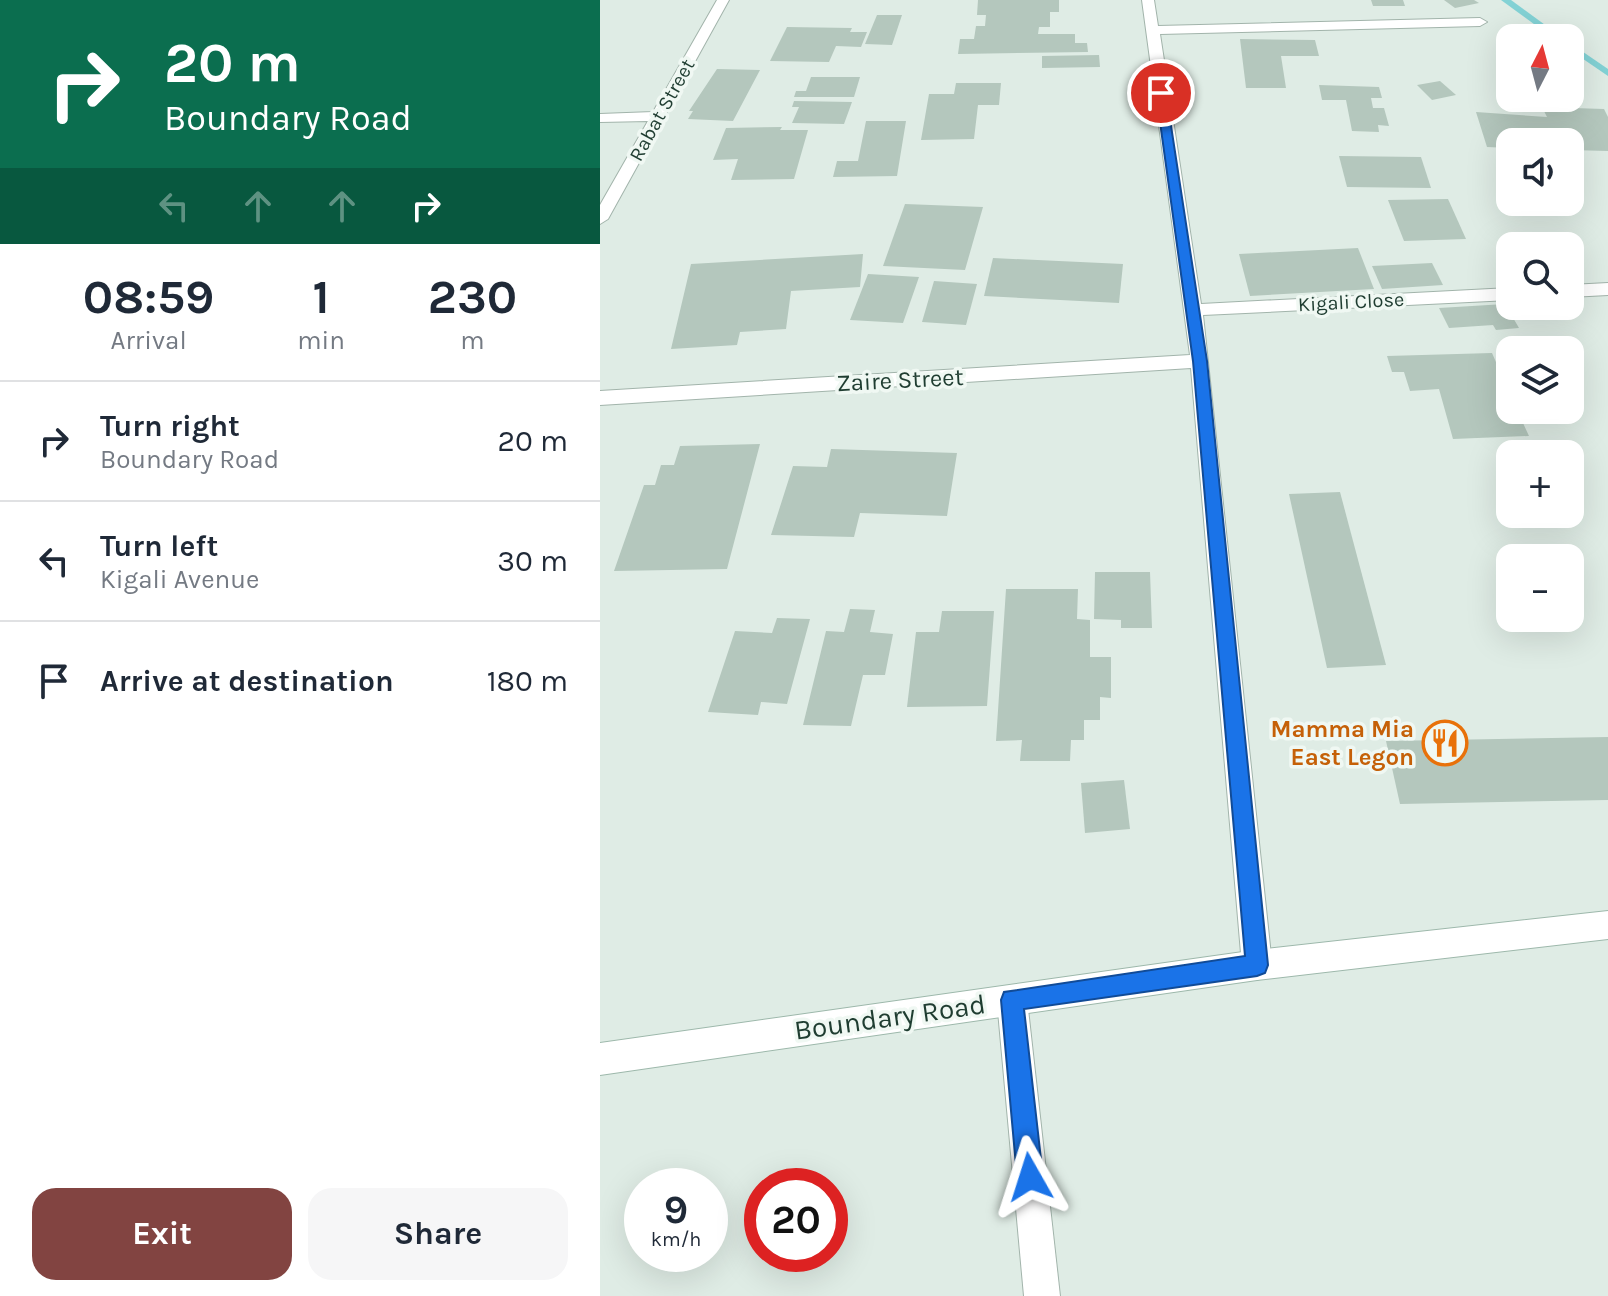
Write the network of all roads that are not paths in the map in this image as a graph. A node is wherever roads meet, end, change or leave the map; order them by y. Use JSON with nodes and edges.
{"nodes":[{"id":1,"x":723,"y":0,"type":"edge"},
{"id":2,"x":1148,"y":0,"type":"edge"},
{"id":3,"x":1480,"y":22,"type":"dead end"},
{"id":4,"x":1152,"y":30,"type":"junction"},
{"id":5,"x":659,"y":116,"type":"junction"},
{"id":6,"x":600,"y":118,"type":"edge"},
{"id":7,"x":600,"y":219,"type":"edge"},
{"id":8,"x":1608,"y":289,"type":"edge"},
{"id":9,"x":1584,"y":290,"type":"edge"},
{"id":10,"x":1496,"y":295,"type":"edge"},
{"id":11,"x":1191,"y":310,"type":"junction"},
{"id":12,"x":1200,"y":361,"type":"junction"},
{"id":13,"x":600,"y":398,"type":"edge"},
{"id":14,"x":1608,"y":925,"type":"edge"},
{"id":15,"x":1257,"y":965,"type":"junction"},
{"id":16,"x":1012,"y":1000,"type":"junction"},
{"id":17,"x":600,"y":1059,"type":"edge"},
{"id":18,"x":1042,"y":1296,"type":"edge"}],
"edges":[{"from":1,"to":5,"type":"street","name":"Rabat Street"},
{"from":2,"to":4,"type":"street"},
{"from":3,"to":4,"type":"street"},
{"from":4,"to":11,"type":"street"},
{"from":5,"to":6,"type":"street"},
{"from":5,"to":7,"type":"street","name":"Rabat Street"},
{"from":8,"to":9,"type":"street"},
{"from":10,"to":11,"type":"street","name":"Kigali Close"},
{"from":11,"to":12,"type":"street"},
{"from":12,"to":13,"type":"street","name":"Zaire Street"},
{"from":12,"to":15,"type":"street"},
{"from":14,"to":15,"type":"street","name":"Boundary Road"},
{"from":15,"to":16,"type":"street","name":"Boundary Road"},
{"from":16,"to":17,"type":"street","name":"Boundary Road"},
{"from":16,"to":18,"type":"street"}]}
